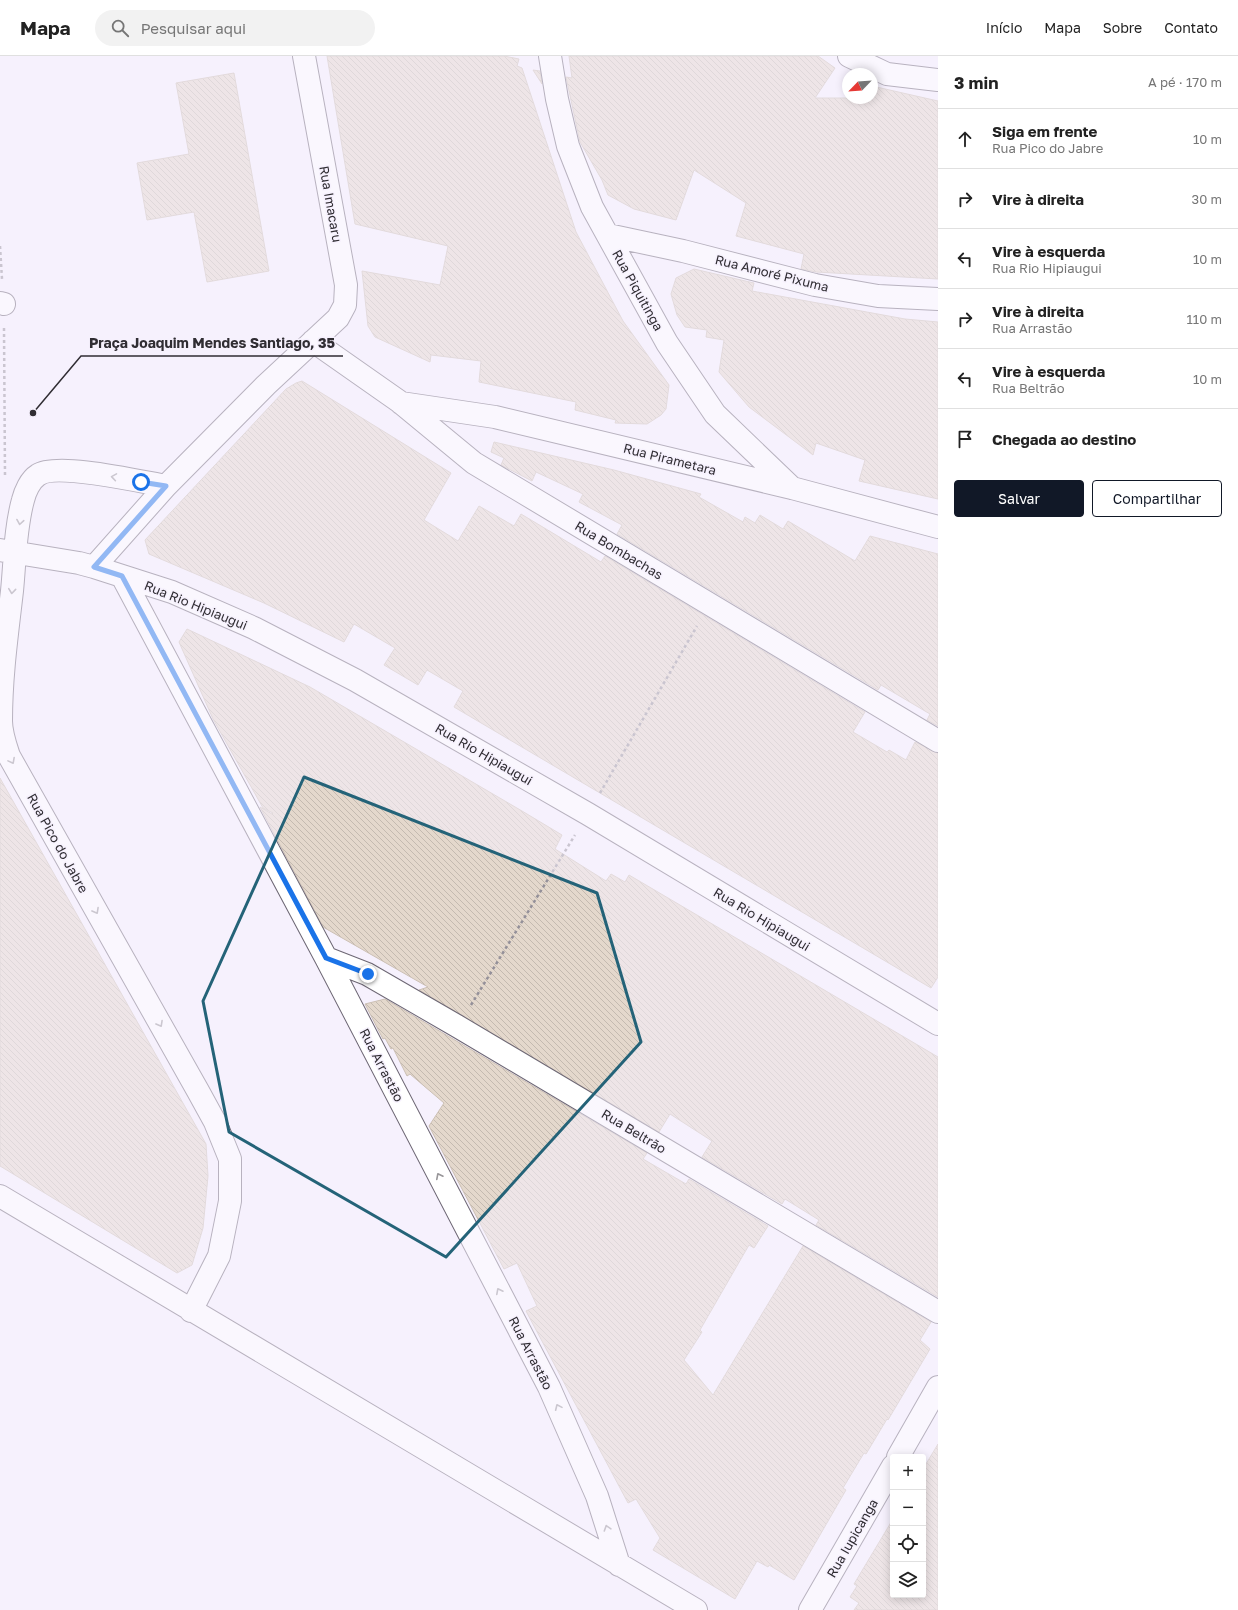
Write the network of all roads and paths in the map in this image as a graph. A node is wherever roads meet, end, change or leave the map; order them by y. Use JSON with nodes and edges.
{"nodes":[{"id":1,"x":304,"y":56,"type":"edge"},
{"id":2,"x":550,"y":56,"type":"edge"},
{"id":3,"x":849,"y":56,"type":"edge"},
{"id":4,"x":938,"y":80,"type":"edge"},
{"id":5,"x":608,"y":235,"type":"junction"},
{"id":6,"x":0,"y":246,"type":"edge"},
{"id":7,"x":938,"y":299,"type":"edge"},
{"id":8,"x":2,"y":304,"type":"edge"},
{"id":9,"x":313,"y":340,"type":"junction"},
{"id":10,"x":400,"y":402,"type":"junction"},
{"id":11,"x":5,"y":478,"type":"dead end"},
{"id":12,"x":166,"y":486,"type":"junction"},
{"id":13,"x":792,"y":488,"type":"junction"},
{"id":14,"x":938,"y":527,"type":"edge"},
{"id":15,"x":8,"y":551,"type":"edge"},
{"id":16,"x":94,"y":567,"type":"junction"},
{"id":17,"x":122,"y":576,"type":"junction"},
{"id":18,"x":938,"y":741,"type":"edge"},
{"id":19,"x":326,"y":958,"type":"junction"},
{"id":20,"x":938,"y":1024,"type":"edge"},
{"id":21,"x":0,"y":1196,"type":"edge"},
{"id":22,"x":191,"y":1311,"type":"junction"},
{"id":23,"x":938,"y":1312,"type":"edge"},
{"id":24,"x":938,"y":1387,"type":"edge"},
{"id":25,"x":900,"y":1454,"type":"edge"},
{"id":26,"x":890,"y":1471,"type":"edge"},
{"id":27,"x":619,"y":1565,"type":"junction"},
{"id":28,"x":696,"y":1610,"type":"edge"},
{"id":29,"x":810,"y":1610,"type":"edge"}],
"edges":[{"from":1,"to":9,"type":"street","name":"Rua Imacaru"},
{"from":2,"to":5,"type":"street","name":"Rua Piquitinga"},
{"from":3,"to":4,"type":"street"},
{"from":5,"to":7,"type":"street","name":"Rua Amoré Pixuma"},
{"from":5,"to":13,"type":"street","name":"Rua Piquitinga"},
{"from":6,"to":8,"type":"path"},
{"from":8,"to":11,"type":"path"},
{"from":9,"to":10,"type":"street","name":"Rua Bombachas"},
{"from":9,"to":12,"type":"street","name":"Rua Imacaru"},
{"from":10,"to":13,"type":"street","name":"Rua Pirametara"},
{"from":10,"to":18,"type":"street","name":"Rua Bombachas"},
{"from":12,"to":15,"type":"street","name":"Rua Pico do Jabre","one_way":true},
{"from":12,"to":16,"type":"street","name":"Rua Imacaru"},
{"from":13,"to":14,"type":"street","name":"Rua Pirametara"},
{"from":15,"to":16,"type":"street","name":"Rua Rio Hipiaugui"},
{"from":15,"to":22,"type":"street","name":"Rua Pico do Jabre","one_way":true},
{"from":16,"to":17,"type":"street","name":"Rua Rio Hipiaugui"},
{"from":17,"to":19,"type":"street","name":"Rua Arrastão"},
{"from":17,"to":20,"type":"street","name":"Rua Rio Hipiaugui"},
{"from":19,"to":23,"type":"street","name":"Rua Beltrão"},
{"from":27,"to":19,"type":"street","name":"Rua Arrastão","one_way":true},
{"from":21,"to":22,"type":"street"},
{"from":22,"to":27,"type":"street"},
{"from":24,"to":25,"type":"street"},
{"from":26,"to":29,"type":"street","name":"Rua Iupicanga"},
{"from":27,"to":28,"type":"street"}]}
